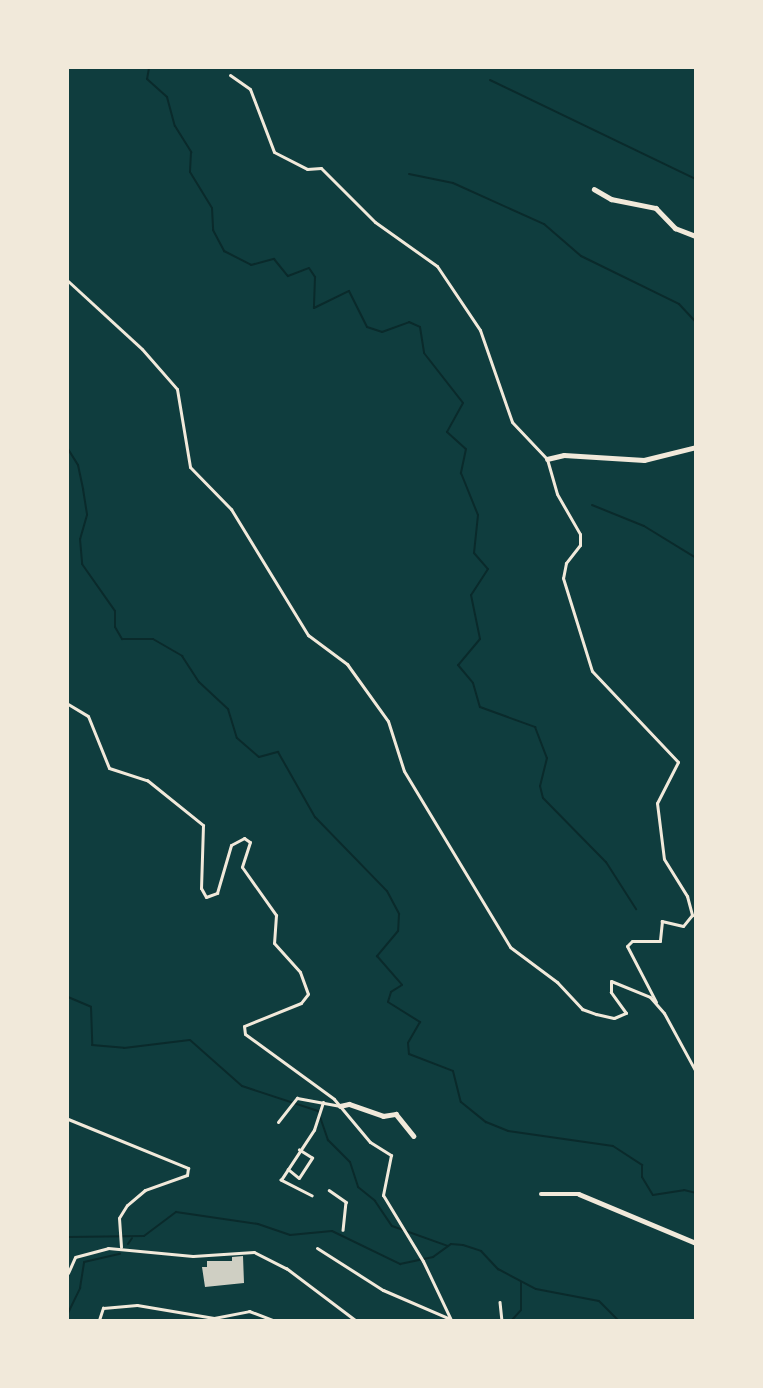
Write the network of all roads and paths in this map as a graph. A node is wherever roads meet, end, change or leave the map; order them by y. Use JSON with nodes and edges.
{"nodes":[{"id":1,"x":230,"y":75,"type":"dead end"},
{"id":2,"x":594,"y":190,"type":"dead end"},
{"id":3,"x":696,"y":236,"type":"edge"},
{"id":4,"x":68,"y":281,"type":"edge"},
{"id":5,"x":696,"y":447,"type":"edge"},
{"id":6,"x":547,"y":459,"type":"junction"},
{"id":7,"x":68,"y":704,"type":"edge"},
{"id":8,"x":656,"y":1002,"type":"junction"},
{"id":9,"x":696,"y":1072,"type":"edge"},
{"id":10,"x":322,"y":1104,"type":"junction"},
{"id":11,"x":340,"y":1106,"type":"junction"},
{"id":12,"x":68,"y":1119,"type":"edge"},
{"id":13,"x":278,"y":1122,"type":"dead end"},
{"id":14,"x":414,"y":1136,"type":"dead end"},
{"id":15,"x":299,"y":1150,"type":"junction"},
{"id":16,"x":288,"y":1169,"type":"junction"},
{"id":17,"x":329,"y":1190,"type":"dead end"},
{"id":18,"x":541,"y":1194,"type":"dead end"},
{"id":19,"x":312,"y":1196,"type":"dead end"},
{"id":20,"x":343,"y":1230,"type":"dead end"},
{"id":21,"x":696,"y":1243,"type":"edge"},
{"id":22,"x":121,"y":1246,"type":"junction"},
{"id":23,"x":317,"y":1248,"type":"dead end"},
{"id":24,"x":68,"y":1273,"type":"edge"},
{"id":25,"x":500,"y":1302,"type":"dead end"},
{"id":26,"x":98,"y":1320,"type":"edge"},
{"id":27,"x":272,"y":1320,"type":"edge"},
{"id":28,"x":352,"y":1320,"type":"edge"},
{"id":29,"x":451,"y":1320,"type":"edge"},
{"id":30,"x":502,"y":1320,"type":"edge"}],
"edges":[{"from":1,"to":6,"type":"street"},
{"from":2,"to":3,"type":"street"},
{"from":4,"to":8,"type":"street"},
{"from":5,"to":6,"type":"street"},
{"from":6,"to":8,"type":"street"},
{"from":7,"to":11,"type":"street"},
{"from":8,"to":9,"type":"street"},
{"from":10,"to":11,"type":"street"},
{"from":10,"to":13,"type":"street"},
{"from":10,"to":15,"type":"street"},
{"from":11,"to":14,"type":"street"},
{"from":11,"to":29,"type":"street"},
{"from":12,"to":22,"type":"street"},
{"from":15,"to":16,"type":"street"},
{"from":15,"to":16,"type":"street"},
{"from":16,"to":19,"type":"street"},
{"from":17,"to":20,"type":"street"},
{"from":18,"to":21,"type":"street"},
{"from":22,"to":24,"type":"street"},
{"from":22,"to":28,"type":"street"},
{"from":23,"to":29,"type":"street"},
{"from":25,"to":30,"type":"street"},
{"from":26,"to":27,"type":"street"}]}
